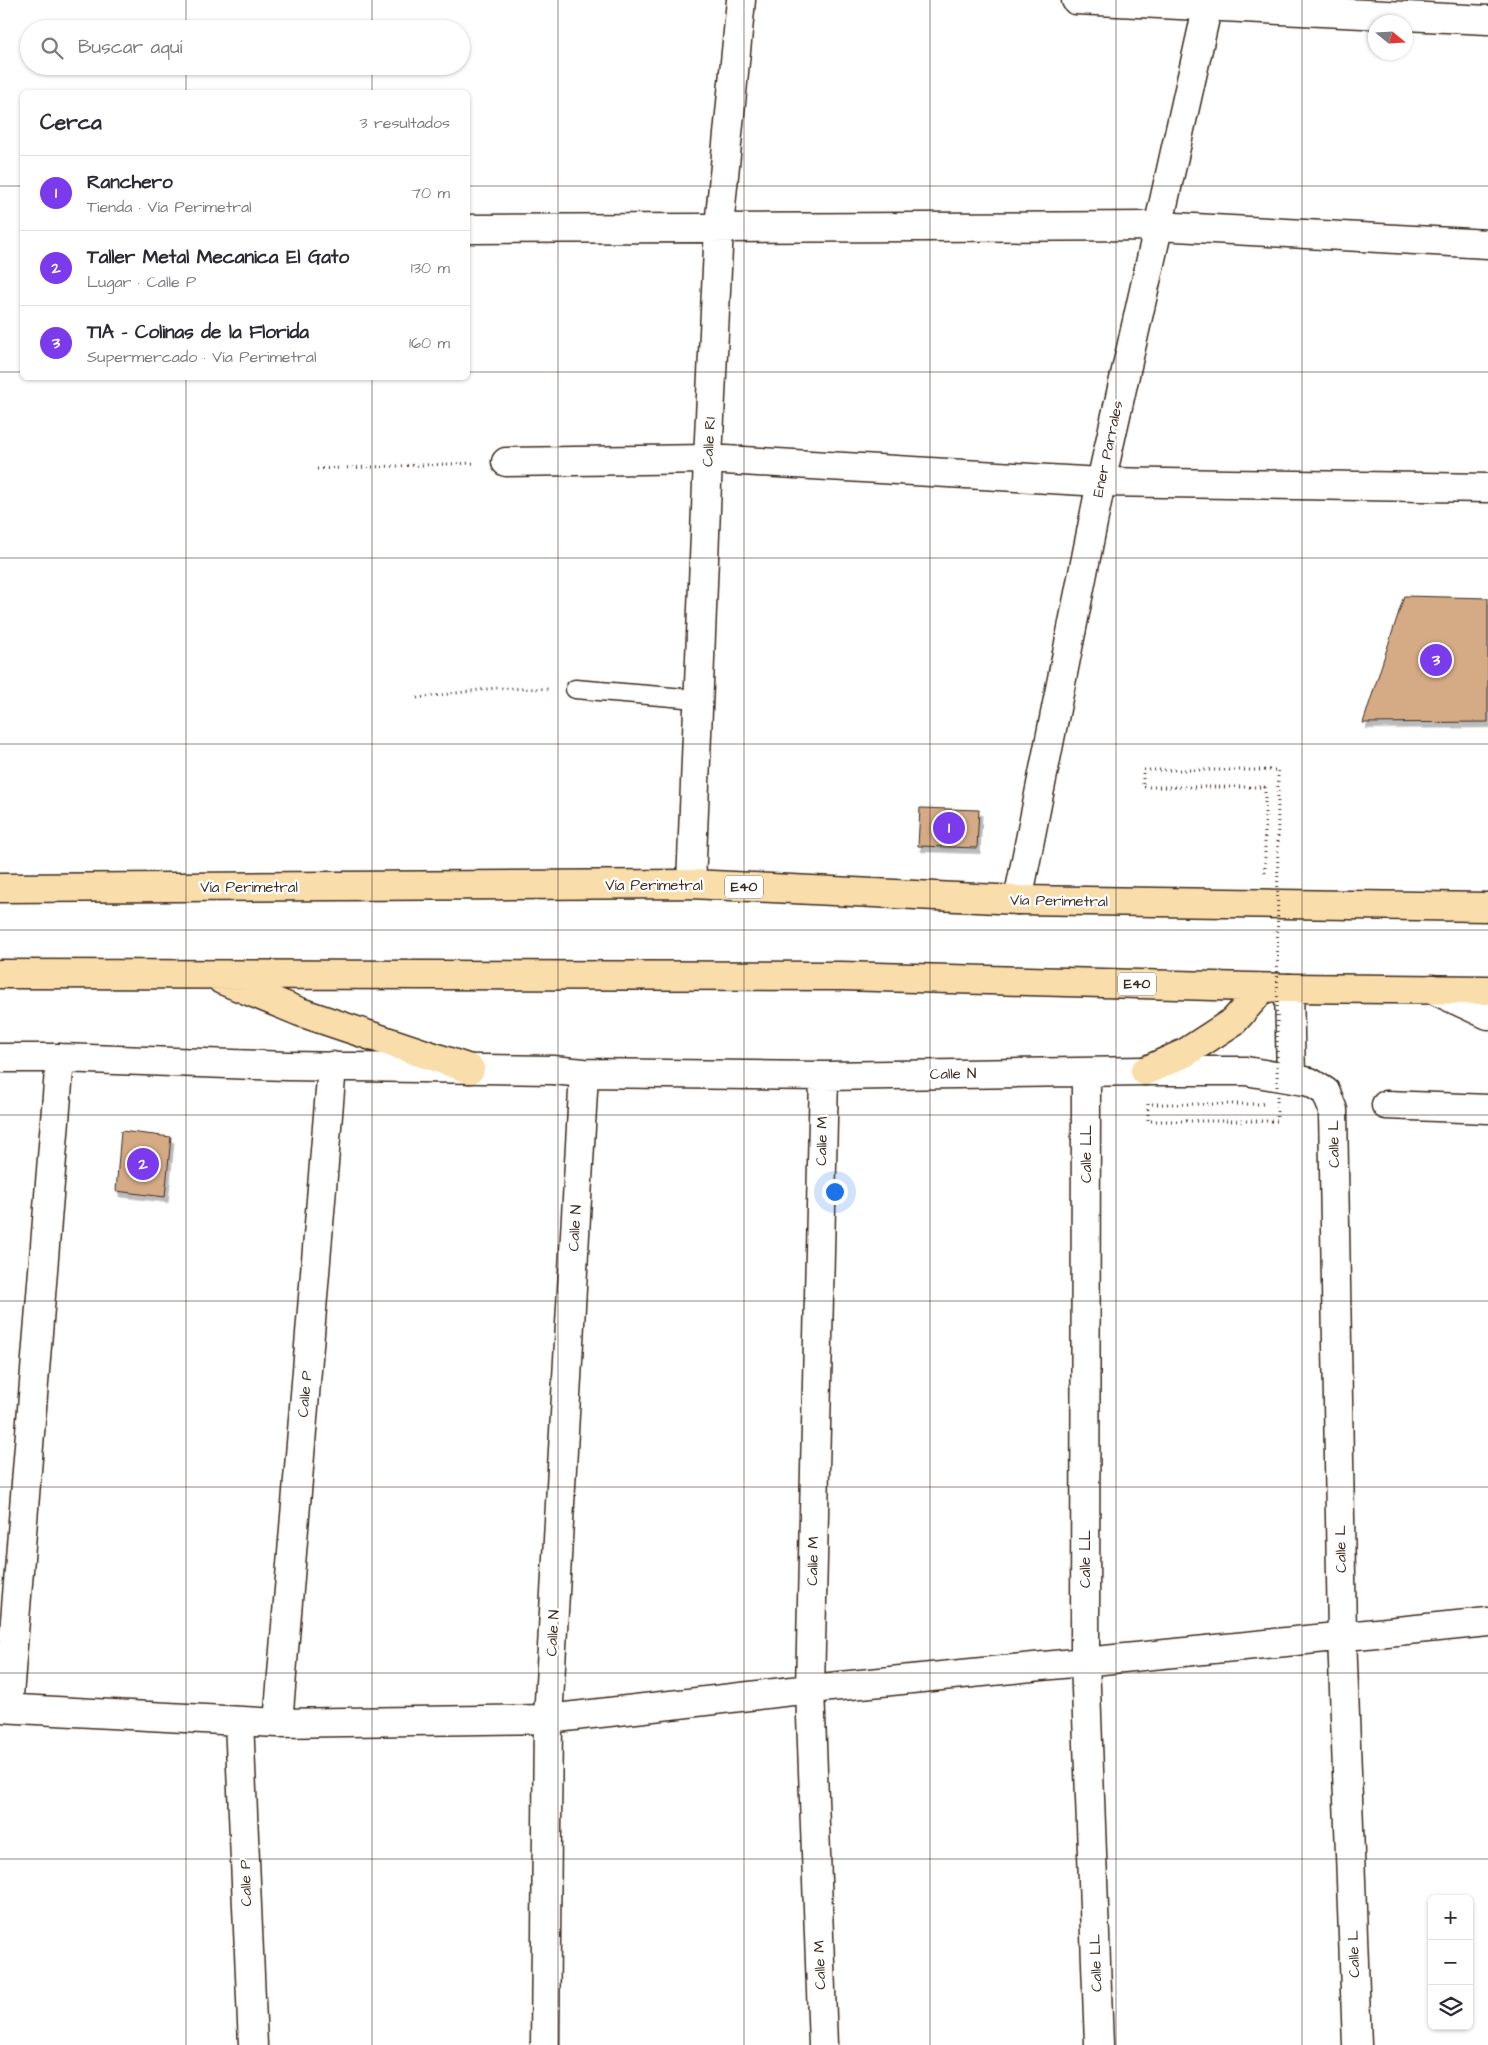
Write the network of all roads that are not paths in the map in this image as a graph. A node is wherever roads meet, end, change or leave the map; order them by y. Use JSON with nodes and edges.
{"nodes":[{"id":1,"x":741,"y":0,"type":"edge"},
{"id":2,"x":1076,"y":0,"type":"edge"},
{"id":3,"x":1208,"y":4,"type":"edge"},
{"id":4,"x":1488,"y":20,"type":"edge"},
{"id":5,"x":1157,"y":226,"type":"junction"},
{"id":6,"x":720,"y":227,"type":"junction"},
{"id":7,"x":470,"y":229,"type":"edge"},
{"id":8,"x":1488,"y":244,"type":"edge"},
{"id":9,"x":708,"y":459,"type":"junction"},
{"id":10,"x":506,"y":462,"type":"road end"},
{"id":11,"x":1101,"y":482,"type":"junction"},
{"id":12,"x":1488,"y":488,"type":"edge"},
{"id":13,"x":575,"y":689,"type":"road end"},
{"id":14,"x":697,"y":700,"type":"junction"},
{"id":15,"x":691,"y":884,"type":"junction"},
{"id":16,"x":7,"y":886,"type":"edge"},
{"id":17,"x":1018,"y":900,"type":"junction"},
{"id":18,"x":1488,"y":907,"type":"edge"},
{"id":19,"x":0,"y":974,"type":"edge"},
{"id":20,"x":209,"y":975,"type":"junction"},
{"id":21,"x":1276,"y":988,"type":"junction"},
{"id":22,"x":1432,"y":990,"type":"junction"},
{"id":23,"x":1488,"y":990,"type":"edge"},
{"id":24,"x":1488,"y":1015,"type":"edge"},
{"id":25,"x":0,"y":1058,"type":"edge"},
{"id":26,"x":60,"y":1058,"type":"junction"},
{"id":27,"x":332,"y":1066,"type":"junction"},
{"id":28,"x":470,"y":1069,"type":"junction"},
{"id":29,"x":1146,"y":1071,"type":"junction"},
{"id":30,"x":1246,"y":1071,"type":"joint"},
{"id":31,"x":1086,"y":1072,"type":"junction"},
{"id":32,"x":584,"y":1073,"type":"junction"},
{"id":33,"x":824,"y":1076,"type":"junction"},
{"id":34,"x":1292,"y":1078,"type":"junction"},
{"id":35,"x":1386,"y":1105,"type":"dead end"},
{"id":36,"x":1488,"y":1109,"type":"edge"},
{"id":37,"x":1488,"y":1622,"type":"edge"},
{"id":38,"x":1342,"y":1635,"type":"junction"},
{"id":39,"x":1085,"y":1661,"type":"junction"},
{"id":40,"x":810,"y":1689,"type":"junction"},
{"id":41,"x":4,"y":1708,"type":"edge"},
{"id":42,"x":548,"y":1720,"type":"junction"},
{"id":43,"x":240,"y":1721,"type":"junction"},
{"id":44,"x":278,"y":1722,"type":"junction"},
{"id":45,"x":253,"y":2045,"type":"edge"},
{"id":46,"x":545,"y":2045,"type":"edge"},
{"id":47,"x":823,"y":2045,"type":"edge"},
{"id":48,"x":1099,"y":2045,"type":"edge"},
{"id":49,"x":1357,"y":2045,"type":"edge"}],
"edges":[{"from":1,"to":6,"type":"street","name":"Calle R1"},
{"from":2,"to":3,"type":"street"},
{"from":3,"to":4,"type":"street"},
{"from":3,"to":5,"type":"street","name":"Ener Parrales"},
{"from":5,"to":6,"type":"street"},
{"from":5,"to":8,"type":"street"},
{"from":5,"to":11,"type":"street","name":"Ener Parrales"},
{"from":6,"to":7,"type":"street"},
{"from":6,"to":9,"type":"street","name":"Calle R1"},
{"from":9,"to":10,"type":"street"},
{"from":9,"to":11,"type":"street"},
{"from":9,"to":14,"type":"street","name":"Calle R1"},
{"from":11,"to":12,"type":"street"},
{"from":11,"to":17,"type":"street","name":"Ener Parrales"},
{"from":13,"to":14,"type":"lane"},
{"from":14,"to":15,"type":"street","name":"Calle R1"},
{"from":15,"to":16,"type":"highway","name":"Vía Perimetral","number":"E40"},
{"from":15,"to":17,"type":"highway","name":"Vía Perimetral","number":"E40"},
{"from":17,"to":18,"type":"highway","name":"Vía Perimetral","number":"E40"},
{"from":19,"to":20,"type":"highway","number":"E40"},
{"from":20,"to":21,"type":"highway","number":"E40"},
{"from":20,"to":28,"type":"highway"},
{"from":21,"to":22,"type":"highway","number":"E40"},
{"from":21,"to":29,"type":"highway"},
{"from":21,"to":34,"type":"street"},
{"from":22,"to":23,"type":"highway","number":"E40"},
{"from":22,"to":24,"type":"street"},
{"from":25,"to":26,"type":"street"},
{"from":26,"to":27,"type":"street"},
{"from":26,"to":41,"type":"street"},
{"from":27,"to":28,"type":"street"},
{"from":27,"to":44,"type":"street","name":"Calle P"},
{"from":28,"to":32,"type":"street"},
{"from":29,"to":30,"type":"street","name":"Calle N"},
{"from":29,"to":31,"type":"street","name":"Calle N"},
{"from":30,"to":34,"type":"street","name":"Calle L"},
{"from":31,"to":33,"type":"street","name":"Calle N"},
{"from":31,"to":39,"type":"street","name":"Calle LL"},
{"from":32,"to":33,"type":"street","name":"Calle N"},
{"from":32,"to":42,"type":"street","name":"Calle N"},
{"from":33,"to":40,"type":"street","name":"Calle M"},
{"from":34,"to":38,"type":"street","name":"Calle L"},
{"from":35,"to":36,"type":"street"},
{"from":37,"to":38,"type":"street"},
{"from":38,"to":39,"type":"street"},
{"from":38,"to":49,"type":"street","name":"Calle L"},
{"from":39,"to":40,"type":"street"},
{"from":39,"to":48,"type":"street","name":"Calle LL"},
{"from":40,"to":42,"type":"street"},
{"from":40,"to":47,"type":"street","name":"Calle M"},
{"from":41,"to":43,"type":"street"},
{"from":42,"to":44,"type":"street"},
{"from":42,"to":46,"type":"street","name":"Calle N"},
{"from":43,"to":44,"type":"street"},
{"from":43,"to":45,"type":"street","name":"Calle P"}]}
